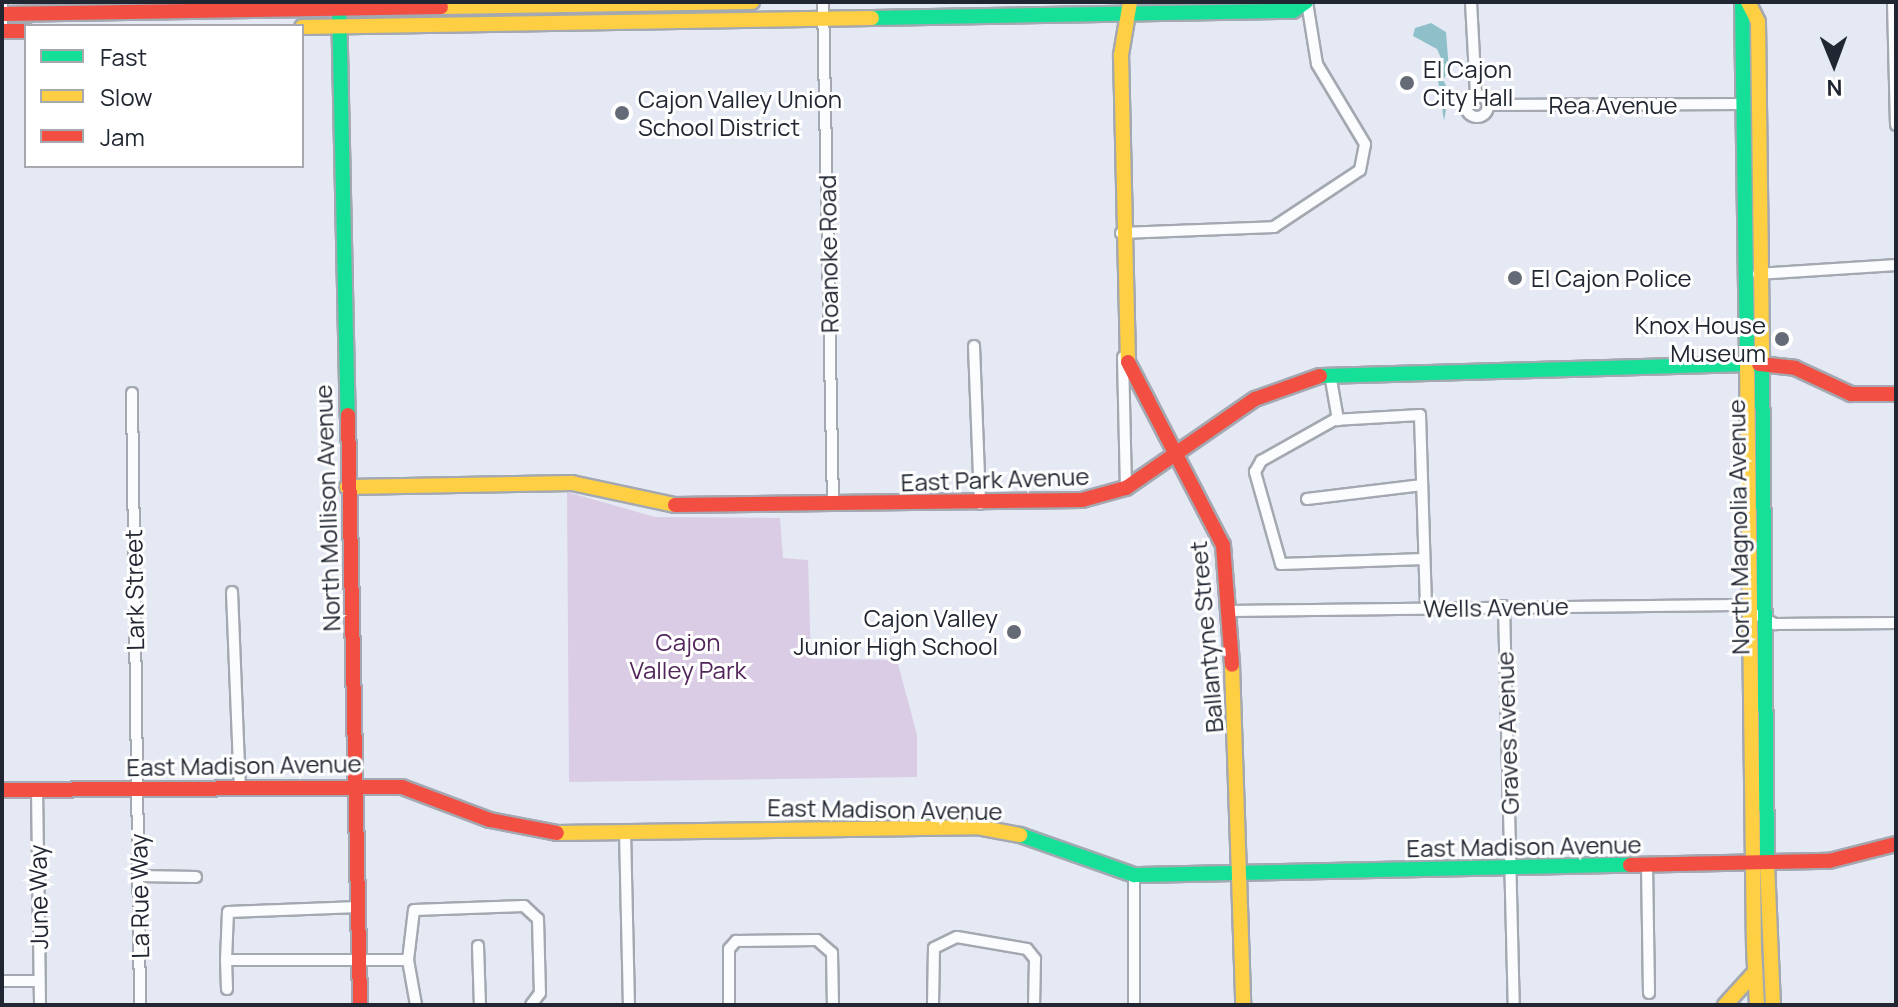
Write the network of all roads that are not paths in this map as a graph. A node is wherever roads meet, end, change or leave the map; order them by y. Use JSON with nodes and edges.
{"nodes":[{"id":1,"x":2,"y":2,"type":"edge"},
{"id":2,"x":674,"y":2,"type":"edge"},
{"id":3,"x":752,"y":2,"type":"edge"},
{"id":4,"x":823,"y":2,"type":"edge"},
{"id":5,"x":1306,"y":2,"type":"edge"},
{"id":6,"x":1471,"y":2,"type":"edge"},
{"id":7,"x":1742,"y":2,"type":"edge"},
{"id":8,"x":1748,"y":2,"type":"edge"},
{"id":9,"x":1893,"y":2,"type":"edge"},
{"id":10,"x":565,"y":4,"type":"junction"},
{"id":11,"x":339,"y":6,"type":"edge"},
{"id":12,"x":1129,"y":8,"type":"edge"},
{"id":13,"x":1010,"y":9,"type":"edge"},
{"id":14,"x":2,"y":14,"type":"edge"},
{"id":15,"x":823,"y":19,"type":"junction"},
{"id":16,"x":674,"y":22,"type":"junction"},
{"id":17,"x":565,"y":23,"type":"junction"},
{"id":18,"x":304,"y":27,"type":"edge"},
{"id":19,"x":339,"y":27,"type":"junction"},
{"id":20,"x":2,"y":31,"type":"edge"},
{"id":21,"x":24,"y":31,"type":"edge"},
{"id":22,"x":1894,"y":44,"type":"edge"},
{"id":23,"x":1476,"y":95,"type":"junction"},
{"id":24,"x":1738,"y":104,"type":"junction"},
{"id":25,"x":1488,"y":105,"type":"junction"},
{"id":26,"x":1896,"y":125,"type":"edge"},
{"id":27,"x":1758,"y":127,"type":"junction"},
{"id":28,"x":1741,"y":213,"type":"junction"},
{"id":29,"x":1758,"y":213,"type":"junction"},
{"id":30,"x":1121,"y":233,"type":"junction"},
{"id":31,"x":1896,"y":265,"type":"edge"},
{"id":32,"x":1756,"y":275,"type":"junction"},
{"id":33,"x":1122,"y":327,"type":"junction"},
{"id":34,"x":974,"y":346,"type":"dead end"},
{"id":35,"x":1751,"y":365,"type":"junction"},
{"id":36,"x":1330,"y":374,"type":"junction"},
{"id":37,"x":132,"y":393,"type":"dead end"},
{"id":38,"x":1896,"y":394,"type":"edge"},
{"id":39,"x":1338,"y":420,"type":"junction"},
{"id":40,"x":1177,"y":451,"type":"junction"},
{"id":41,"x":1422,"y":485,"type":"junction"},
{"id":42,"x":347,"y":487,"type":"junction"},
{"id":43,"x":1126,"y":488,"type":"junction"},
{"id":44,"x":1307,"y":499,"type":"dead end"},
{"id":45,"x":980,"y":504,"type":"junction"},
{"id":46,"x":833,"y":505,"type":"junction"},
{"id":47,"x":1424,"y":559,"type":"junction"},
{"id":48,"x":232,"y":592,"type":"dead end"},
{"id":49,"x":1504,"y":606,"type":"junction"},
{"id":50,"x":1426,"y":607,"type":"junction"},
{"id":51,"x":1229,"y":611,"type":"junction"},
{"id":52,"x":1754,"y":613,"type":"junction"},
{"id":53,"x":1896,"y":623,"type":"edge"},
{"id":54,"x":358,"y":785,"type":"junction"},
{"id":55,"x":240,"y":787,"type":"junction"},
{"id":56,"x":136,"y":788,"type":"junction"},
{"id":57,"x":37,"y":789,"type":"junction"},
{"id":58,"x":2,"y":790,"type":"edge"},
{"id":59,"x":625,"y":831,"type":"junction"},
{"id":60,"x":1896,"y":844,"type":"edge"},
{"id":61,"x":1760,"y":863,"type":"junction"},
{"id":62,"x":1647,"y":865,"type":"junction"},
{"id":63,"x":1512,"y":867,"type":"junction"},
{"id":64,"x":1240,"y":873,"type":"junction"},
{"id":65,"x":1134,"y":875,"type":"junction"},
{"id":66,"x":139,"y":876,"type":"junction"},
{"id":67,"x":196,"y":877,"type":"dead end"},
{"id":68,"x":359,"y":907,"type":"junction"},
{"id":69,"x":478,"y":946,"type":"dead end"},
{"id":70,"x":361,"y":959,"type":"junction"},
{"id":71,"x":226,"y":960,"type":"junction"},
{"id":72,"x":408,"y":960,"type":"junction"},
{"id":73,"x":1755,"y":972,"type":"junction"},
{"id":74,"x":2,"y":981,"type":"edge"},
{"id":75,"x":39,"y":981,"type":"junction"},
{"id":76,"x":227,"y":989,"type":"dead end"},
{"id":77,"x":1649,"y":993,"type":"dead end"},
{"id":78,"x":1776,"y":1003,"type":"edge"},
{"id":79,"x":40,"y":1005,"type":"edge"},
{"id":80,"x":140,"y":1005,"type":"edge"},
{"id":81,"x":360,"y":1005,"type":"edge"},
{"id":82,"x":416,"y":1005,"type":"edge"},
{"id":83,"x":480,"y":1005,"type":"edge"},
{"id":84,"x":531,"y":1005,"type":"edge"},
{"id":85,"x":629,"y":1005,"type":"edge"},
{"id":86,"x":729,"y":1005,"type":"edge"},
{"id":87,"x":833,"y":1005,"type":"edge"},
{"id":88,"x":933,"y":1005,"type":"edge"},
{"id":89,"x":1034,"y":1005,"type":"edge"},
{"id":90,"x":1134,"y":1005,"type":"edge"},
{"id":91,"x":1243,"y":1005,"type":"edge"},
{"id":92,"x":1514,"y":1005,"type":"edge"},
{"id":93,"x":1725,"y":1005,"type":"edge"},
{"id":94,"x":1757,"y":1005,"type":"edge"}],
"edges":[{"from":1,"to":14,"type":"street"},
{"from":2,"to":3,"type":"main road"},
{"from":2,"to":10,"type":"main road"},
{"from":2,"to":16,"type":"main road"},
{"from":4,"to":15,"type":"street","name":"Roanoke Road"},
{"from":5,"to":12,"type":"main road"},
{"from":5,"to":30,"type":"street"},
{"from":6,"to":23,"type":"street"},
{"from":7,"to":24,"type":"main road","name":"North Magnolia Avenue"},
{"from":8,"to":27,"type":"main road","name":"North Magnolia Avenue"},
{"from":9,"to":22,"type":"street"},
{"from":10,"to":11,"type":"main road"},
{"from":10,"to":17,"type":"main road"},
{"from":11,"to":14,"type":"main road"},
{"from":11,"to":19,"type":"main road","name":"North Mollison Avenue"},
{"from":12,"to":13,"type":"main road"},
{"from":12,"to":30,"type":"main road","name":"Ballantyne Street"},
{"from":13,"to":15,"type":"main road"},
{"from":14,"to":20,"type":"street"},
{"from":15,"to":16,"type":"main road"},
{"from":15,"to":46,"type":"street","name":"Roanoke Road"},
{"from":16,"to":17,"type":"main road"},
{"from":17,"to":19,"type":"main road"},
{"from":18,"to":19,"type":"main road"},
{"from":19,"to":42,"type":"main road","name":"North Mollison Avenue"},
{"from":20,"to":21,"type":"main road"},
{"from":22,"to":26,"type":"street"},
{"from":23,"to":25,"type":"street"},
{"from":23,"to":25,"type":"street","name":"Rea Avenue"},
{"from":24,"to":25,"type":"street","name":"Rea Avenue"},
{"from":24,"to":27,"type":"main road"},
{"from":24,"to":28,"type":"main road","name":"North Magnolia Avenue"},
{"from":27,"to":29,"type":"main road","name":"North Magnolia Avenue"},
{"from":28,"to":29,"type":"main road"},
{"from":28,"to":35,"type":"main road","name":"North Magnolia Avenue"},
{"from":29,"to":32,"type":"main road","name":"North Magnolia Avenue"},
{"from":30,"to":33,"type":"main road","name":"Ballantyne Street"},
{"from":31,"to":32,"type":"street"},
{"from":32,"to":35,"type":"main road","name":"North Magnolia Avenue"},
{"from":33,"to":40,"type":"main road","name":"Ballantyne Street"},
{"from":33,"to":43,"type":"street"},
{"from":34,"to":45,"type":"street"},
{"from":35,"to":36,"type":"main road","name":"East Park Avenue"},
{"from":35,"to":38,"type":"main road","name":"East Park Avenue"},
{"from":35,"to":52,"type":"main road","name":"North Magnolia Avenue"},
{"from":36,"to":39,"type":"street"},
{"from":36,"to":40,"type":"main road","name":"East Park Avenue"},
{"from":37,"to":56,"type":"street","name":"Lark Street"},
{"from":39,"to":41,"type":"street"},
{"from":39,"to":47,"type":"street"},
{"from":40,"to":43,"type":"main road","name":"East Park Avenue"},
{"from":40,"to":51,"type":"main road","name":"Ballantyne Street"},
{"from":41,"to":44,"type":"street"},
{"from":41,"to":47,"type":"street"},
{"from":42,"to":46,"type":"main road","name":"East Park Avenue"},
{"from":42,"to":54,"type":"main road","name":"North Mollison Avenue"},
{"from":43,"to":45,"type":"main road","name":"East Park Avenue"},
{"from":45,"to":46,"type":"main road","name":"East Park Avenue"},
{"from":47,"to":50,"type":"street"},
{"from":48,"to":55,"type":"street"},
{"from":49,"to":50,"type":"street","name":"Wells Avenue"},
{"from":49,"to":52,"type":"street","name":"Wells Avenue"},
{"from":49,"to":63,"type":"street","name":"Graves Avenue"},
{"from":50,"to":51,"type":"street","name":"Wells Avenue"},
{"from":51,"to":64,"type":"main road","name":"Ballantyne Street"},
{"from":52,"to":53,"type":"street","name":"Wells Avenue"},
{"from":52,"to":61,"type":"main road","name":"North Magnolia Avenue"},
{"from":54,"to":55,"type":"main road","name":"East Madison Avenue"},
{"from":54,"to":59,"type":"main road","name":"East Madison Avenue"},
{"from":54,"to":68,"type":"main road","name":"North Mollison Avenue"},
{"from":55,"to":56,"type":"main road","name":"East Madison Avenue"},
{"from":56,"to":57,"type":"main road","name":"East Madison Avenue"},
{"from":56,"to":66,"type":"street","name":"La Rue Way"},
{"from":57,"to":58,"type":"main road","name":"East Madison Avenue"},
{"from":57,"to":75,"type":"street","name":"June Way"},
{"from":59,"to":65,"type":"main road","name":"East Madison Avenue"},
{"from":59,"to":85,"type":"street"},
{"from":60,"to":61,"type":"main road","name":"East Madison Avenue"},
{"from":61,"to":62,"type":"main road","name":"East Madison Avenue"},
{"from":61,"to":73,"type":"main road","name":"North Magnolia Avenue"},
{"from":61,"to":78,"type":"main road","name":"North Magnolia Avenue"},
{"from":62,"to":63,"type":"main road","name":"East Madison Avenue"},
{"from":62,"to":77,"type":"street"},
{"from":63,"to":64,"type":"main road","name":"East Madison Avenue"},
{"from":63,"to":92,"type":"street","name":"Graves Avenue"},
{"from":64,"to":65,"type":"main road","name":"East Madison Avenue"},
{"from":64,"to":91,"type":"main road","name":"Ballantyne Street"},
{"from":65,"to":90,"type":"street"},
{"from":66,"to":67,"type":"street"},
{"from":66,"to":80,"type":"street","name":"La Rue Way"},
{"from":68,"to":70,"type":"main road","name":"North Mollison Avenue"},
{"from":68,"to":71,"type":"street"},
{"from":69,"to":83,"type":"street"},
{"from":70,"to":71,"type":"street"},
{"from":70,"to":72,"type":"street"},
{"from":70,"to":81,"type":"main road","name":"North Mollison Avenue"},
{"from":71,"to":76,"type":"street"},
{"from":72,"to":82,"type":"street"},
{"from":72,"to":84,"type":"street"},
{"from":73,"to":93,"type":"main road"},
{"from":73,"to":94,"type":"main road","name":"North Magnolia Avenue"},
{"from":74,"to":75,"type":"street"},
{"from":75,"to":79,"type":"street","name":"June Way"},
{"from":86,"to":87,"type":"street"},
{"from":88,"to":89,"type":"street"}]}
